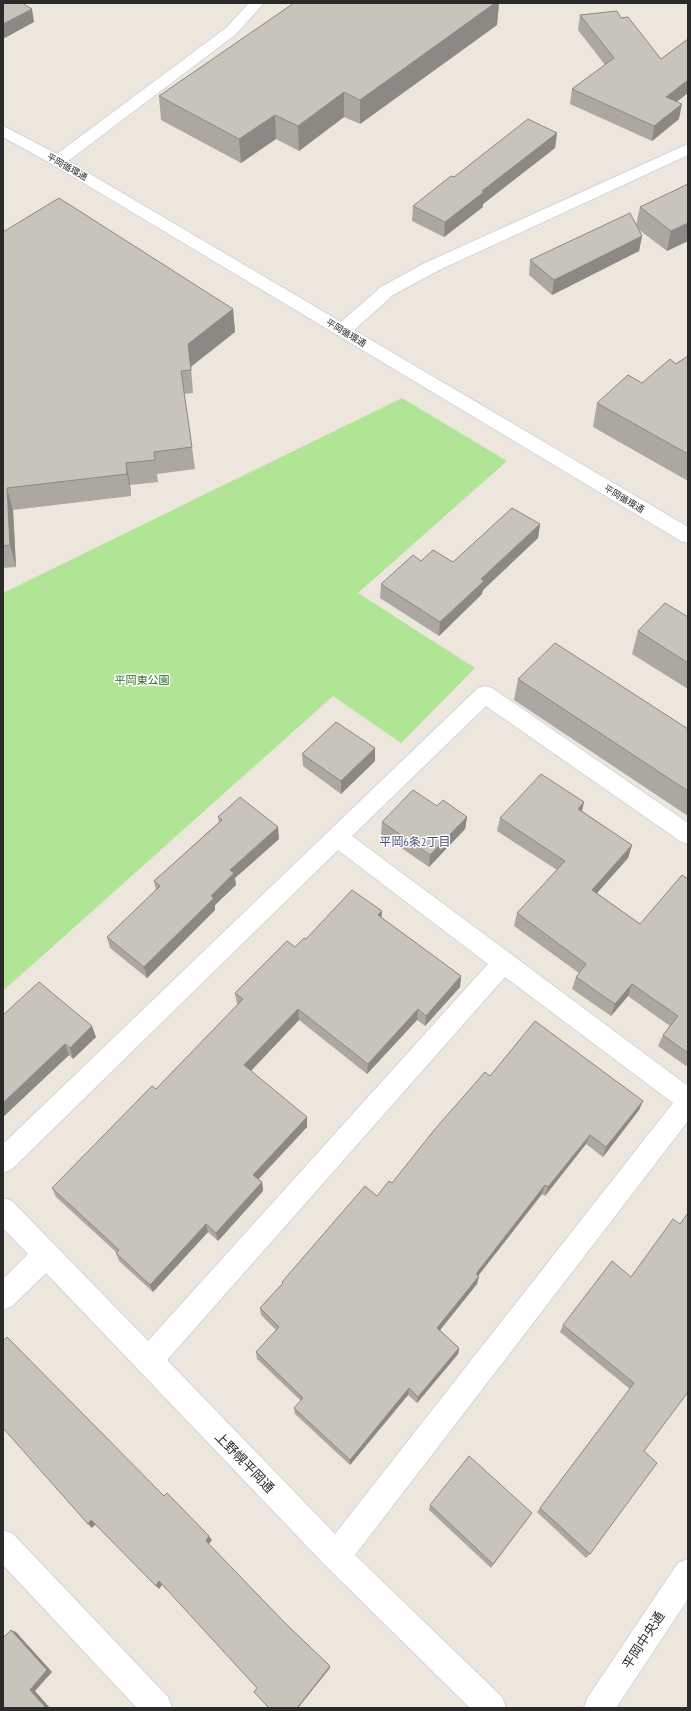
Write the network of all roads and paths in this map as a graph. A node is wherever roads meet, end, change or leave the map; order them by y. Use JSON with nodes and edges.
{"nodes":[{"id":1,"x":257,"y":3,"type":"edge"},
{"id":2,"x":3,"y":131,"type":"edge"},
{"id":3,"x":688,"y":149,"type":"edge"},
{"id":4,"x":58,"y":161,"type":"junction"},
{"id":5,"x":342,"y":331,"type":"junction"},
{"id":6,"x":688,"y":536,"type":"edge"},
{"id":7,"x":688,"y":834,"type":"edge"},
{"id":8,"x":338,"y":838,"type":"junction"},
{"id":9,"x":504,"y":962,"type":"junction"},
{"id":10,"x":688,"y":1101,"type":"edge"},
{"id":11,"x":3,"y":1161,"type":"edge"},
{"id":12,"x":3,"y":1210,"type":"edge"},
{"id":13,"x":46,"y":1255,"type":"junction"},
{"id":14,"x":3,"y":1297,"type":"edge"},
{"id":15,"x":148,"y":1361,"type":"junction"},
{"id":16,"x":3,"y":1544,"type":"edge"},
{"id":17,"x":336,"y":1556,"type":"junction"},
{"id":18,"x":688,"y":1572,"type":"edge"},
{"id":19,"x":157,"y":1708,"type":"edge"},
{"id":20,"x":491,"y":1708,"type":"edge"},
{"id":21,"x":599,"y":1708,"type":"edge"}],
"edges":[{"from":1,"to":4,"type":"street"},
{"from":2,"to":4,"type":"street","name":"平岡循環通"},
{"from":3,"to":5,"type":"street"},
{"from":4,"to":5,"type":"street","name":"平岡循環通"},
{"from":5,"to":6,"type":"street","name":"平岡循環通"},
{"from":7,"to":8,"type":"street"},
{"from":8,"to":9,"type":"street"},
{"from":8,"to":11,"type":"street"},
{"from":9,"to":10,"type":"street"},
{"from":9,"to":15,"type":"street"},
{"from":10,"to":17,"type":"street"},
{"from":12,"to":13,"type":"street","name":"上野幌平岡通"},
{"from":13,"to":14,"type":"street"},
{"from":13,"to":15,"type":"street","name":"上野幌平岡通"},
{"from":15,"to":17,"type":"street","name":"上野幌平岡通"},
{"from":16,"to":19,"type":"street"},
{"from":17,"to":20,"type":"street","name":"上野幌平岡通"},
{"from":18,"to":21,"type":"street","name":"平岡中央通"}]}
